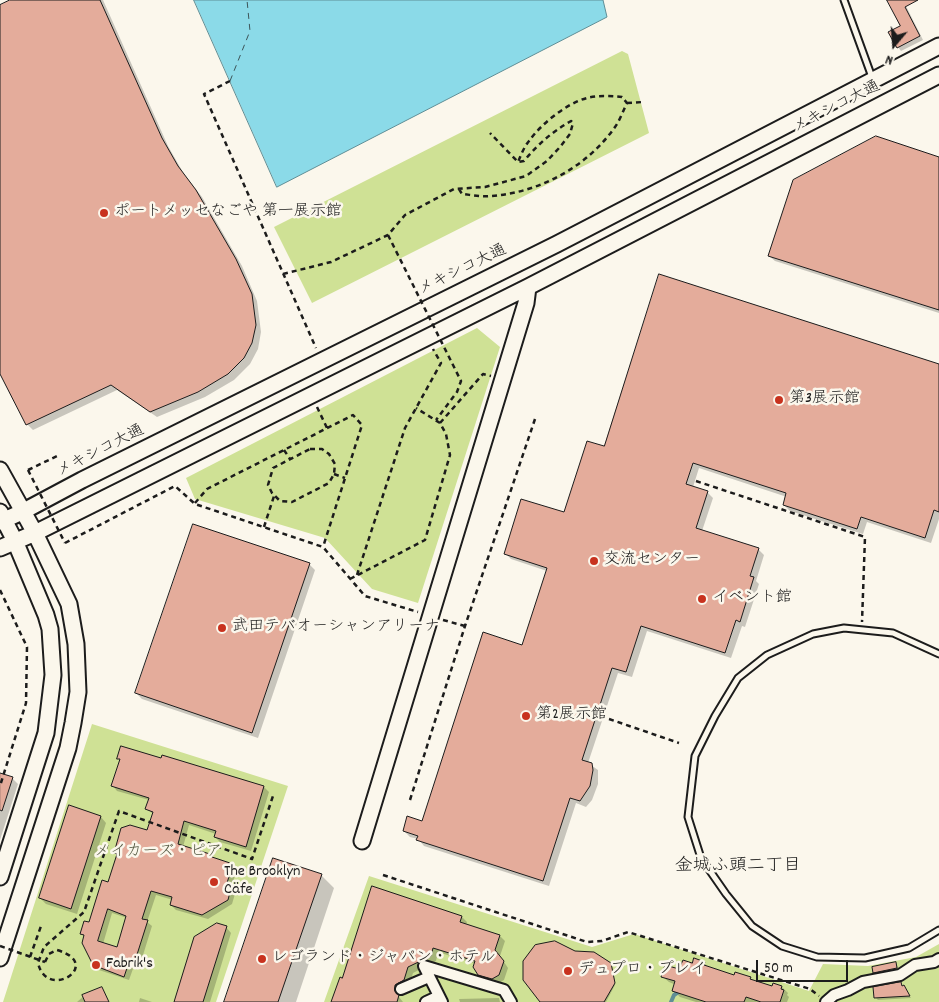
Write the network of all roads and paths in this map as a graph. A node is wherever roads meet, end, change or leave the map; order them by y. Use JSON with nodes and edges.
{"nodes":[{"id":1,"x":844,"y":0,"type":"edge"},
{"id":2,"x":939,"y":46,"type":"edge"},
{"id":3,"x":939,"y":75,"type":"edge"},
{"id":4,"x":873,"y":80,"type":"junction"},
{"id":5,"x":230,"y":81,"type":"dead end"},
{"id":6,"x":643,"y":102,"type":"dead end"},
{"id":7,"x":627,"y":103,"type":"junction"},
{"id":8,"x":490,"y":133,"type":"dead end"},
{"id":9,"x":518,"y":162,"type":"junction"},
{"id":10,"x":459,"y":189,"type":"junction"},
{"id":11,"x":388,"y":234,"type":"junction"},
{"id":12,"x":283,"y":274,"type":"junction"},
{"id":13,"x":528,"y":287,"type":"junction"},
{"id":14,"x":432,"y":347,"type":"dead end"},
{"id":15,"x":321,"y":361,"type":"junction"},
{"id":16,"x":494,"y":377,"type":"dead end"},
{"id":17,"x":316,"y":405,"type":"dead end"},
{"id":18,"x":416,"y":408,"type":"junction"},
{"id":19,"x":535,"y":419,"type":"dead end"},
{"id":20,"x":436,"y":420,"type":"junction"},
{"id":21,"x":440,"y":423,"type":"junction"},
{"id":22,"x":327,"y":428,"type":"junction"},
{"id":23,"x":284,"y":450,"type":"junction"},
{"id":24,"x":57,"y":456,"type":"dead end"},
{"id":25,"x":290,"y":459,"type":"junction"},
{"id":26,"x":0,"y":470,"type":"edge"},
{"id":27,"x":334,"y":474,"type":"junction"},
{"id":28,"x":345,"y":478,"type":"junction"},
{"id":29,"x":696,"y":482,"type":"dead end"},
{"id":30,"x":274,"y":496,"type":"junction"},
{"id":31,"x":195,"y":504,"type":"junction"},
{"id":32,"x":22,"y":512,"type":"junction"},
{"id":33,"x":1,"y":518,"type":"edge"},
{"id":34,"x":264,"y":527,"type":"junction"},
{"id":35,"x":34,"y":533,"type":"junction"},
{"id":36,"x":15,"y":541,"type":"junction"},
{"id":37,"x":323,"y":547,"type":"junction"},
{"id":38,"x":0,"y":548,"type":"edge"},
{"id":39,"x":357,"y":575,"type":"junction"},
{"id":40,"x":350,"y":579,"type":"junction"},
{"id":41,"x":0,"y":590,"type":"edge"},
{"id":42,"x":431,"y":616,"type":"junction"},
{"id":43,"x":862,"y":622,"type":"dead end"},
{"id":44,"x":465,"y":626,"type":"junction"},
{"id":45,"x":939,"y":654,"type":"edge"},
{"id":46,"x":609,"y":719,"type":"dead end"},
{"id":47,"x":679,"y":743,"type":"dead end"},
{"id":48,"x":0,"y":786,"type":"edge"},
{"id":49,"x":273,"y":796,"type":"dead end"},
{"id":50,"x":410,"y":800,"type":"dead end"},
{"id":51,"x":362,"y":842,"type":"dead end"},
{"id":52,"x":383,"y":875,"type":"dead end"},
{"id":53,"x":0,"y":877,"type":"edge"},
{"id":54,"x":40,"y":926,"type":"dead end"},
{"id":55,"x":939,"y":930,"type":"edge"},
{"id":56,"x":0,"y":946,"type":"edge"},
{"id":57,"x":30,"y":957,"type":"junction"},
{"id":58,"x":0,"y":958,"type":"edge"},
{"id":59,"x":939,"y":959,"type":"edge"},
{"id":60,"x":429,"y":977,"type":"junction"},
{"id":61,"x":401,"y":989,"type":"dead end"},
{"id":62,"x":440,"y":999,"type":"edge"},
{"id":63,"x":426,"y":1002,"type":"edge"},
{"id":64,"x":511,"y":1002,"type":"edge"},
{"id":65,"x":826,"y":1002,"type":"edge"}],
"edges":[{"from":1,"to":4,"type":"lane"},
{"from":2,"to":4,"type":"street","name":"メキシコ大通"},
{"from":3,"to":13,"type":"street","name":"メキシコ大通"},
{"from":4,"to":15,"type":"street","name":"メキシコ大通"},
{"from":5,"to":12,"type":"path"},
{"from":6,"to":7,"type":"path"},
{"from":7,"to":9,"type":"path"},
{"from":7,"to":10,"type":"path"},
{"from":8,"to":9,"type":"path"},
{"from":9,"to":10,"type":"path"},
{"from":10,"to":11,"type":"path"},
{"from":11,"to":12,"type":"path"},
{"from":11,"to":20,"type":"path","bridge":true},
{"from":12,"to":15,"type":"path"},
{"from":13,"to":35,"type":"street","name":"メキシコ大通"},
{"from":13,"to":42,"type":"street"},
{"from":14,"to":18,"type":"path"},
{"from":15,"to":32,"type":"street","name":"メキシコ大通"},
{"from":16,"to":21,"type":"path"},
{"from":17,"to":22,"type":"path"},
{"from":18,"to":20,"type":"path"},
{"from":18,"to":39,"type":"path"},
{"from":19,"to":44,"type":"path"},
{"from":20,"to":21,"type":"path"},
{"from":21,"to":39,"type":"path"},
{"from":22,"to":23,"type":"path"},
{"from":22,"to":28,"type":"path"},
{"from":23,"to":25,"type":"path"},
{"from":23,"to":31,"type":"path"},
{"from":24,"to":31,"type":"path","bridge":true},
{"from":25,"to":27,"type":"path"},
{"from":25,"to":30,"type":"path"},
{"from":26,"to":32,"type":"street"},
{"from":27,"to":28,"type":"path"},
{"from":27,"to":30,"type":"path"},
{"from":28,"to":37,"type":"path"},
{"from":29,"to":43,"type":"path"},
{"from":30,"to":34,"type":"path"},
{"from":31,"to":34,"type":"path"},
{"from":32,"to":33,"type":"street","name":"メキシコ大通"},
{"from":32,"to":35,"type":"street"},
{"from":33,"to":36,"type":"street"},
{"from":34,"to":37,"type":"path"},
{"from":35,"to":36,"type":"street","name":"メキシコ大通"},
{"from":35,"to":58,"type":"street"},
{"from":36,"to":38,"type":"street","name":"メキシコ大通"},
{"from":36,"to":53,"type":"street"},
{"from":37,"to":40,"type":"path"},
{"from":39,"to":40,"type":"path"},
{"from":40,"to":42,"type":"path"},
{"from":41,"to":48,"type":"path"},
{"from":42,"to":44,"type":"path"},
{"from":42,"to":51,"type":"street"},
{"from":44,"to":50,"type":"path"},
{"from":45,"to":55,"type":"lane"},
{"from":46,"to":47,"type":"path"},
{"from":49,"to":57,"type":"path","bridge":true},
{"from":52,"to":65,"type":"path"},
{"from":54,"to":57,"type":"path"},
{"from":56,"to":57,"type":"path","bridge":true},
{"from":59,"to":65,"type":"street"},
{"from":60,"to":61,"type":"street"},
{"from":60,"to":62,"type":"street"},
{"from":60,"to":64,"type":"street"},
{"from":62,"to":63,"type":"street"}]}
